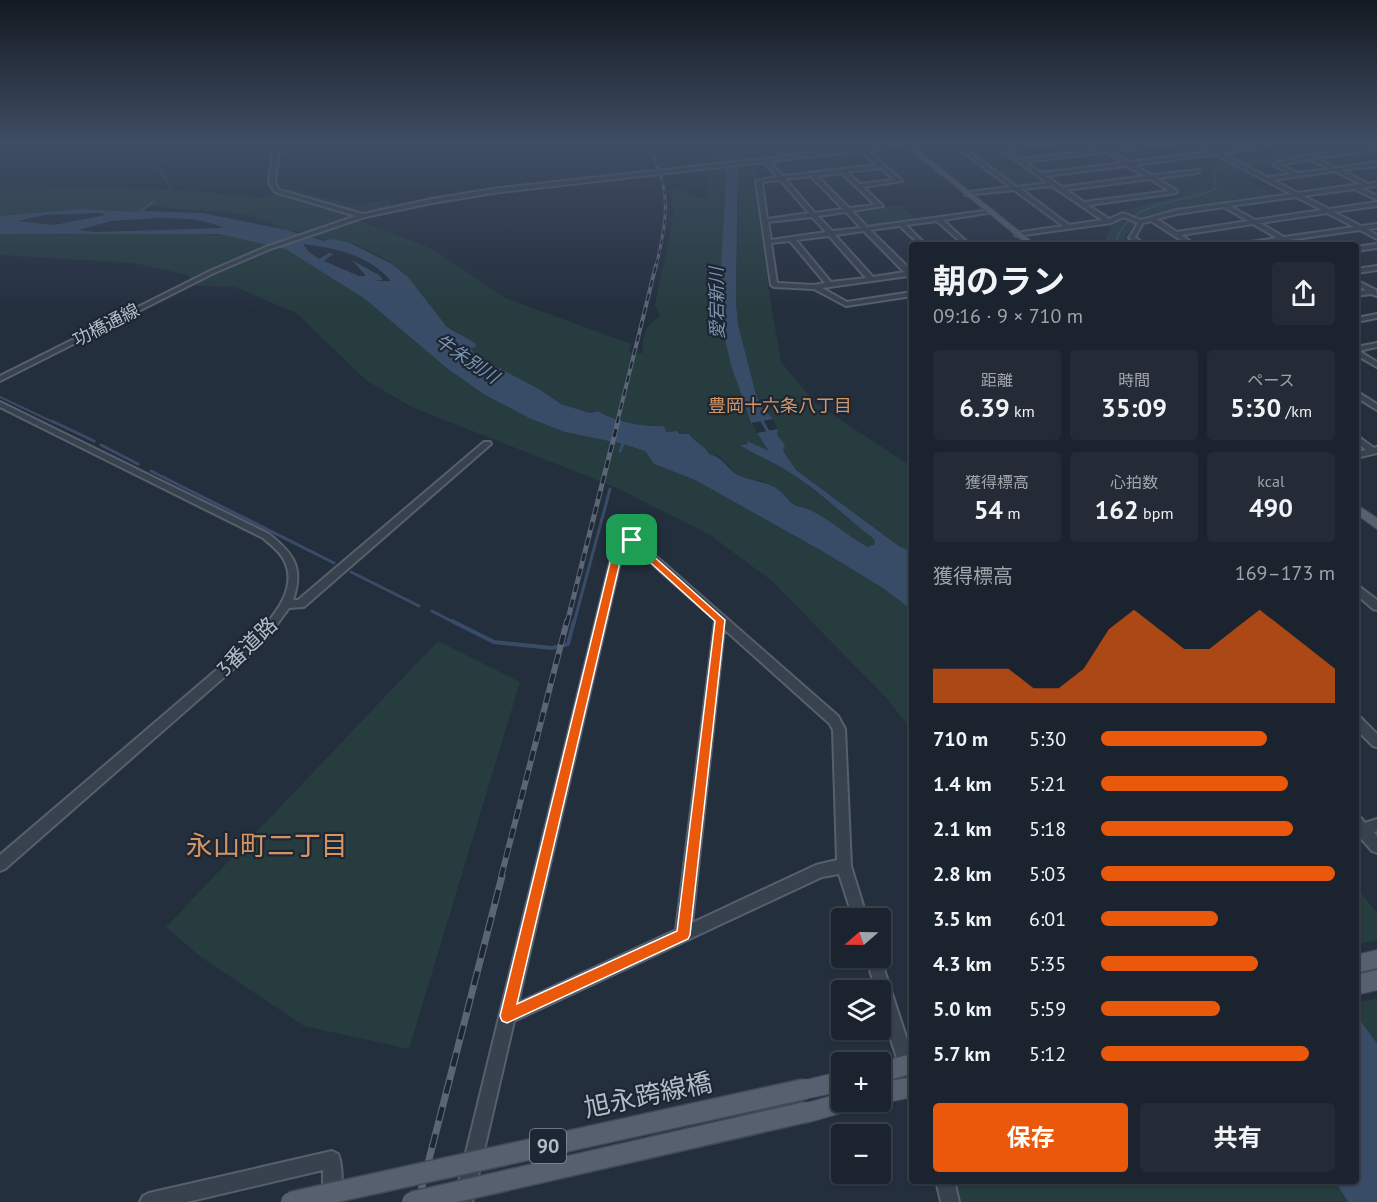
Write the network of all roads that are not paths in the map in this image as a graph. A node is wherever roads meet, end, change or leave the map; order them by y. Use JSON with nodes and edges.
{"nodes":[{"id":1,"x":305,"y":199,"type":"edge"},
{"id":2,"x":444,"y":199,"type":"edge"},
{"id":3,"x":761,"y":199,"type":"edge"},
{"id":4,"x":800,"y":199,"type":"edge"},
{"id":5,"x":837,"y":199,"type":"edge"},
{"id":6,"x":873,"y":199,"type":"edge"},
{"id":7,"x":975,"y":199,"type":"edge"},
{"id":8,"x":1030,"y":199,"type":"edge"},
{"id":9,"x":1076,"y":199,"type":"edge"},
{"id":10,"x":1121,"y":199,"type":"edge"},
{"id":11,"x":1267,"y":199,"type":"edge"},
{"id":12,"x":1305,"y":199,"type":"edge"},
{"id":13,"x":1083,"y":204,"type":"junction"},
{"id":14,"x":1377,"y":204,"type":"edge"},
{"id":15,"x":1224,"y":205,"type":"junction"},
{"id":16,"x":848,"y":210,"type":"junction"},
{"id":17,"x":1328,"y":211,"type":"junction"},
{"id":18,"x":991,"y":212,"type":"junction"},
{"id":19,"x":813,"y":214,"type":"junction"},
{"id":20,"x":363,"y":216,"type":"junction"},
{"id":21,"x":1151,"y":218,"type":"junction"},
{"id":22,"x":938,"y":219,"type":"junction"},
{"id":23,"x":764,"y":221,"type":"junction"},
{"id":24,"x":1107,"y":221,"type":"junction"},
{"id":25,"x":1139,"y":221,"type":"junction"},
{"id":26,"x":1253,"y":222,"type":"junction"},
{"id":27,"x":901,"y":224,"type":"junction"},
{"id":28,"x":1377,"y":226,"type":"edge"},
{"id":29,"x":1068,"y":227,"type":"junction"},
{"id":30,"x":1360,"y":228,"type":"junction"},
{"id":31,"x":865,"y":229,"type":"junction"},
{"id":32,"x":830,"y":233,"type":"junction"},
{"id":33,"x":1017,"y":234,"type":"junction"},
{"id":34,"x":1175,"y":234,"type":"junction"},
{"id":35,"x":1377,"y":237,"type":"edge"},
{"id":36,"x":791,"y":238,"type":"junction"},
{"id":37,"x":1283,"y":240,"type":"junction"},
{"id":38,"x":767,"y":242,"type":"junction"},
{"id":39,"x":920,"y":242,"type":"edge"},
{"id":40,"x":964,"y":242,"type":"edge"},
{"id":41,"x":1027,"y":242,"type":"edge"},
{"id":42,"x":1138,"y":242,"type":"edge"},
{"id":43,"x":1188,"y":242,"type":"edge"},
{"id":44,"x":1267,"y":242,"type":"edge"},
{"id":45,"x":1287,"y":242,"type":"edge"},
{"id":46,"x":1377,"y":246,"type":"edge"},
{"id":47,"x":1359,"y":249,"type":"edge"},
{"id":48,"x":1377,"y":268,"type":"edge"},
{"id":49,"x":1359,"y":271,"type":"edge"},
{"id":50,"x":909,"y":272,"type":"edge"},
{"id":51,"x":909,"y":274,"type":"edge"},
{"id":52,"x":871,"y":279,"type":"junction"},
{"id":53,"x":1359,"y":284,"type":"edge"},
{"id":54,"x":830,"y":285,"type":"junction"},
{"id":55,"x":814,"y":287,"type":"junction"},
{"id":56,"x":1375,"y":292,"type":"edge"},
{"id":57,"x":909,"y":294,"type":"edge"},
{"id":58,"x":1359,"y":294,"type":"edge"},
{"id":59,"x":1377,"y":316,"type":"edge"},
{"id":60,"x":1359,"y":319,"type":"edge"},
{"id":61,"x":1377,"y":345,"type":"edge"},
{"id":62,"x":1359,"y":349,"type":"edge"},
{"id":63,"x":1359,"y":352,"type":"edge"},
{"id":64,"x":1377,"y":365,"type":"edge"},
{"id":65,"x":0,"y":379,"type":"edge"},
{"id":66,"x":1359,"y":395,"type":"edge"},
{"id":67,"x":0,"y":404,"type":"edge"},
{"id":68,"x":1377,"y":408,"type":"edge"},
{"id":69,"x":1359,"y":440,"type":"edge"},
{"id":70,"x":487,"y":444,"type":"dead end"},
{"id":71,"x":1374,"y":453,"type":"edge"},
{"id":72,"x":1359,"y":455,"type":"edge"},
{"id":73,"x":1359,"y":510,"type":"edge"},
{"id":74,"x":1377,"y":525,"type":"edge"},
{"id":75,"x":1359,"y":591,"type":"edge"},
{"id":76,"x":288,"y":604,"type":"junction"},
{"id":77,"x":1377,"y":606,"type":"edge"},
{"id":78,"x":720,"y":620,"type":"junction"},
{"id":79,"x":1359,"y":724,"type":"edge"},
{"id":80,"x":1377,"y":742,"type":"edge"},
{"id":81,"x":1377,"y":825,"type":"edge"},
{"id":82,"x":1359,"y":826,"type":"edge"},
{"id":83,"x":1377,"y":846,"type":"edge"},
{"id":84,"x":0,"y":864,"type":"edge"},
{"id":85,"x":844,"y":866,"type":"junction"},
{"id":86,"x":857,"y":908,"type":"edge"},
{"id":87,"x":683,"y":935,"type":"junction"},
{"id":88,"x":1377,"y":959,"type":"edge"},
{"id":89,"x":1359,"y":963,"type":"edge"},
{"id":90,"x":877,"y":968,"type":"edge"},
{"id":91,"x":1377,"y":980,"type":"edge"},
{"id":92,"x":1359,"y":984,"type":"edge"},
{"id":93,"x":507,"y":1016,"type":"junction"},
{"id":94,"x":909,"y":1067,"type":"edge"},
{"id":95,"x":909,"y":1070,"type":"edge"},
{"id":96,"x":891,"y":1071,"type":"edge"},
{"id":97,"x":831,"y":1083,"type":"edge"},
{"id":98,"x":909,"y":1088,"type":"edge"},
{"id":99,"x":891,"y":1092,"type":"edge"},
{"id":100,"x":831,"y":1106,"type":"edge"},
{"id":101,"x":946,"y":1184,"type":"edge"},
{"id":102,"x":149,"y":1202,"type":"edge"},
{"id":103,"x":291,"y":1202,"type":"edge"},
{"id":104,"x":332,"y":1202,"type":"edge"},
{"id":105,"x":412,"y":1202,"type":"edge"},
{"id":106,"x":463,"y":1202,"type":"edge"},
{"id":107,"x":950,"y":1202,"type":"edge"}],
"edges":[{"from":1,"to":20,"type":"street"},
{"from":2,"to":20,"type":"street"},
{"from":3,"to":23,"type":"street"},
{"from":4,"to":19,"type":"street"},
{"from":5,"to":16,"type":"street"},
{"from":6,"to":16,"type":"street"},
{"from":7,"to":18,"type":"main road"},
{"from":8,"to":29,"type":"street"},
{"from":9,"to":13,"type":"street"},
{"from":10,"to":13,"type":"street"},
{"from":11,"to":15,"type":"street"},
{"from":12,"to":17,"type":"street"},
{"from":13,"to":24,"type":"street"},
{"from":14,"to":17,"type":"street"},
{"from":15,"to":21,"type":"street"},
{"from":15,"to":26,"type":"street"},
{"from":16,"to":19,"type":"street"},
{"from":16,"to":31,"type":"street"},
{"from":17,"to":26,"type":"street"},
{"from":17,"to":30,"type":"street"},
{"from":18,"to":22,"type":"street"},
{"from":18,"to":33,"type":"main road"},
{"from":19,"to":23,"type":"street"},
{"from":19,"to":32,"type":"street"},
{"from":20,"to":65,"type":"street","name":"功橋通線"},
{"from":21,"to":25,"type":"street"},
{"from":21,"to":34,"type":"street"},
{"from":22,"to":27,"type":"street"},
{"from":22,"to":40,"type":"street"},
{"from":23,"to":38,"type":"street"},
{"from":24,"to":25,"type":"street"},
{"from":24,"to":29,"type":"street"},
{"from":25,"to":42,"type":"street"},
{"from":26,"to":34,"type":"street"},
{"from":26,"to":37,"type":"street"},
{"from":27,"to":31,"type":"street"},
{"from":27,"to":39,"type":"street"},
{"from":28,"to":30,"type":"street"},
{"from":29,"to":33,"type":"street"},
{"from":30,"to":35,"type":"street"},
{"from":30,"to":37,"type":"street"},
{"from":31,"to":32,"type":"street"},
{"from":31,"to":50,"type":"street"},
{"from":32,"to":36,"type":"street"},
{"from":32,"to":52,"type":"street"},
{"from":33,"to":41,"type":"main road"},
{"from":34,"to":43,"type":"street"},
{"from":36,"to":38,"type":"street"},
{"from":36,"to":54,"type":"street"},
{"from":37,"to":44,"type":"street"},
{"from":37,"to":45,"type":"street"},
{"from":38,"to":55,"type":"street"},
{"from":46,"to":47,"type":"street"},
{"from":48,"to":49,"type":"street"},
{"from":51,"to":52,"type":"street"},
{"from":52,"to":54,"type":"street"},
{"from":53,"to":56,"type":"street"},
{"from":54,"to":55,"type":"street"},
{"from":55,"to":57,"type":"street"},
{"from":56,"to":58,"type":"street"},
{"from":59,"to":60,"type":"street"},
{"from":61,"to":62,"type":"street"},
{"from":63,"to":64,"type":"street"},
{"from":66,"to":68,"type":"street"},
{"from":67,"to":76,"type":"street","name":"3番道路"},
{"from":69,"to":71,"type":"street"},
{"from":70,"to":76,"type":"street"},
{"from":71,"to":72,"type":"street"},
{"from":73,"to":74,"type":"main road"},
{"from":75,"to":77,"type":"street"},
{"from":76,"to":84,"type":"street","name":"3番道路"},
{"from":78,"to":85,"type":"street"},
{"from":78,"to":87,"type":"street"},
{"from":78,"to":93,"type":"street"},
{"from":79,"to":80,"type":"street"},
{"from":81,"to":82,"type":"street"},
{"from":82,"to":83,"type":"street"},
{"from":85,"to":86,"type":"street"},
{"from":85,"to":87,"type":"street"},
{"from":87,"to":93,"type":"street"},
{"from":88,"to":89,"type":"main road"},
{"from":90,"to":94,"type":"street"},
{"from":91,"to":92,"type":"main road"},
{"from":93,"to":106,"type":"street"},
{"from":95,"to":96,"type":"main road"},
{"from":97,"to":103,"type":"main road","name":"旭永跨線橋","number":"90","bridge":true},
{"from":98,"to":99,"type":"main road"},
{"from":100,"to":105,"type":"main road","number":"90","bridge":true},
{"from":101,"to":107,"type":"street"},
{"from":102,"to":104,"type":"street"}]}
